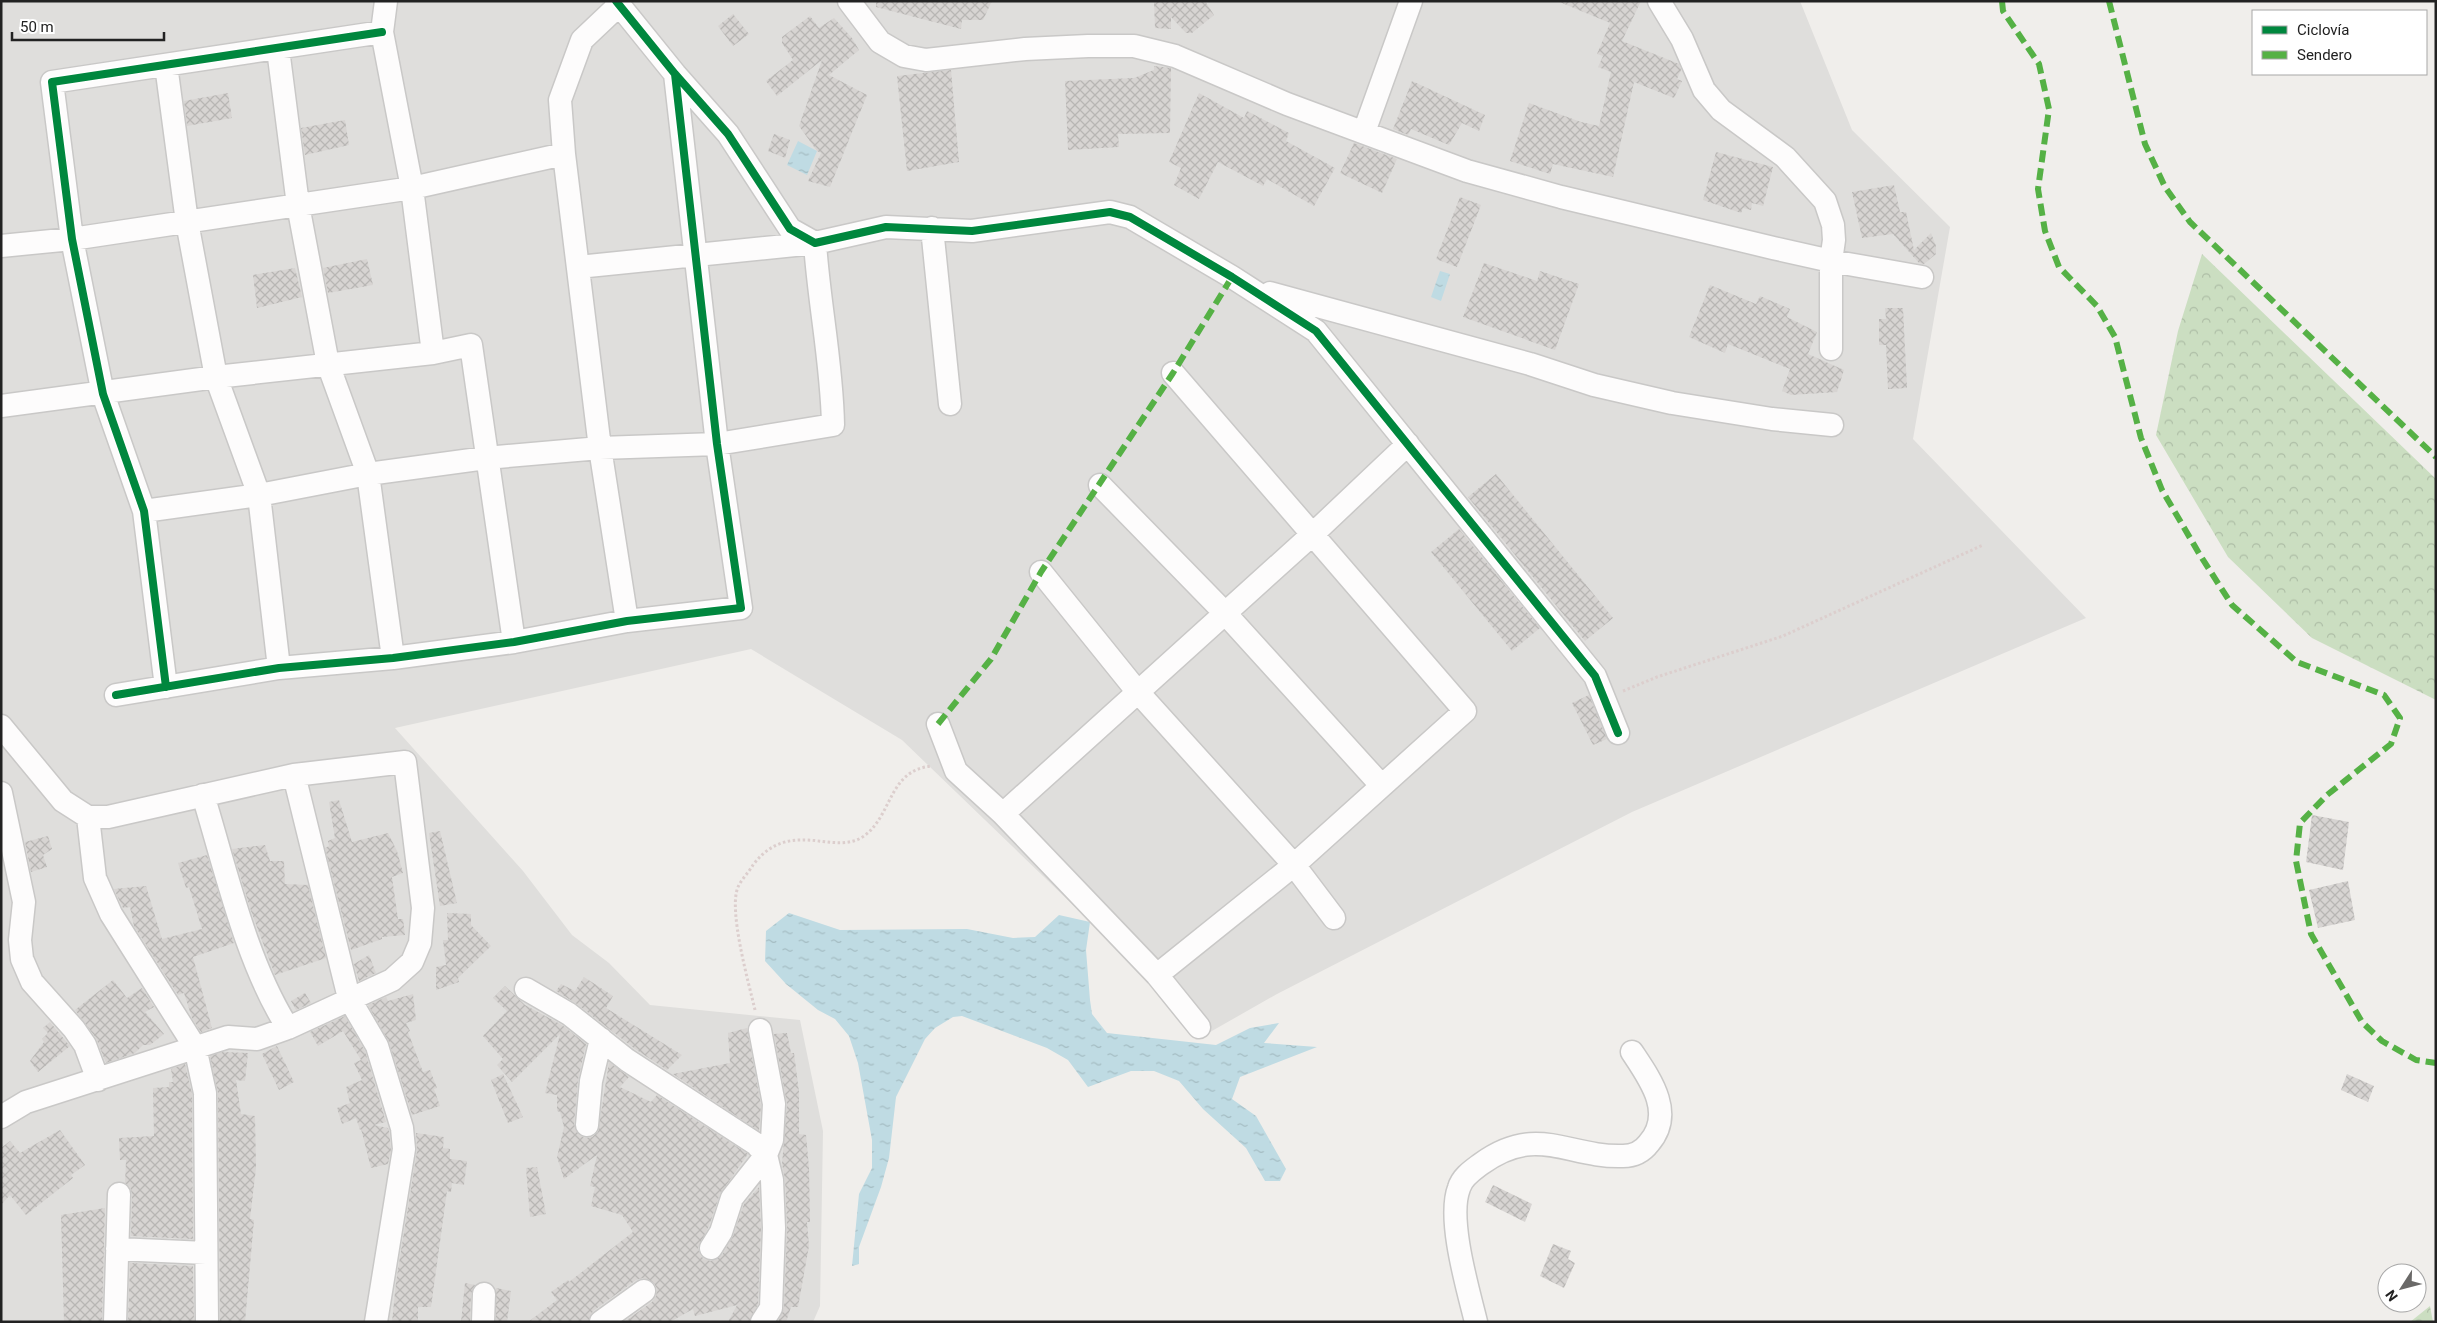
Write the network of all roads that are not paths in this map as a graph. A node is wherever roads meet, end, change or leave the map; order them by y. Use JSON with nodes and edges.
{"nodes":[{"id":1,"x":386,"y":1,"type":"edge"},
{"id":2,"x":849,"y":1,"type":"edge"},
{"id":3,"x":1411,"y":1,"type":"edge"},
{"id":4,"x":1659,"y":1,"type":"edge"},
{"id":5,"x":618,"y":3,"type":"edge"},
{"id":6,"x":382,"y":32,"type":"junction"},
{"id":7,"x":278,"y":49,"type":"junction"},
{"id":8,"x":166,"y":65,"type":"junction"},
{"id":9,"x":675,"y":74,"type":"junction"},
{"id":10,"x":1364,"y":132,"type":"junction"},
{"id":11,"x":564,"y":154,"type":"junction"},
{"id":12,"x":412,"y":188,"type":"junction"},
{"id":13,"x":298,"y":205,"type":"junction"},
{"id":14,"x":187,"y":222,"type":"junction"},
{"id":15,"x":932,"y":228,"type":"junction"},
{"id":16,"x":72,"y":240,"type":"junction"},
{"id":17,"x":815,"y":243,"type":"junction"},
{"id":18,"x":1,"y":246,"type":"edge"},
{"id":19,"x":697,"y":256,"type":"junction"},
{"id":20,"x":1831,"y":261,"type":"junction"},
{"id":21,"x":578,"y":266,"type":"junction"},
{"id":22,"x":1922,"y":277,"type":"dead end"},
{"id":23,"x":1248,"y":287,"type":"junction"},
{"id":24,"x":1831,"y":349,"type":"dead end"},
{"id":25,"x":433,"y":353,"type":"junction"},
{"id":26,"x":328,"y":364,"type":"junction"},
{"id":27,"x":1174,"y":373,"type":"dead end"},
{"id":28,"x":216,"y":377,"type":"junction"},
{"id":29,"x":103,"y":394,"type":"junction"},
{"id":30,"x":950,"y":404,"type":"dead end"},
{"id":31,"x":1,"y":406,"type":"edge"},
{"id":32,"x":1832,"y":425,"type":"dead end"},
{"id":33,"x":717,"y":444,"type":"junction"},
{"id":34,"x":1408,"y":444,"type":"junction"},
{"id":35,"x":600,"y":448,"type":"junction"},
{"id":36,"x":486,"y":458,"type":"junction"},
{"id":37,"x":368,"y":474,"type":"junction"},
{"id":38,"x":1100,"y":485,"type":"dead end"},
{"id":39,"x":259,"y":495,"type":"junction"},
{"id":40,"x":144,"y":511,"type":"junction"},
{"id":41,"x":1314,"y":533,"type":"junction"},
{"id":42,"x":1041,"y":572,"type":"dead end"},
{"id":43,"x":1224,"y":612,"type":"junction"},
{"id":44,"x":627,"y":621,"type":"junction"},
{"id":45,"x":514,"y":642,"type":"junction"},
{"id":46,"x":393,"y":658,"type":"junction"},
{"id":47,"x":280,"y":668,"type":"junction"},
{"id":48,"x":166,"y":687,"type":"junction"},
{"id":49,"x":1136,"y":691,"type":"junction"},
{"id":50,"x":116,"y":695,"type":"dead end"},
{"id":51,"x":938,"y":724,"type":"dead end"},
{"id":52,"x":1,"y":726,"type":"edge"},
{"id":53,"x":1618,"y":733,"type":"dead end"},
{"id":54,"x":294,"y":775,"type":"junction"},
{"id":55,"x":1381,"y":785,"type":"junction"},
{"id":56,"x":1,"y":793,"type":"edge"},
{"id":57,"x":203,"y":795,"type":"junction"},
{"id":58,"x":1003,"y":814,"type":"junction"},
{"id":59,"x":88,"y":817,"type":"junction"},
{"id":60,"x":1294,"y":866,"type":"junction"},
{"id":61,"x":1334,"y":918,"type":"dead end"},
{"id":62,"x":1157,"y":975,"type":"junction"},
{"id":63,"x":526,"y":989,"type":"dead end"},
{"id":64,"x":349,"y":998,"type":"junction"},
{"id":65,"x":1199,"y":1027,"type":"dead end"},
{"id":66,"x":288,"y":1028,"type":"junction"},
{"id":67,"x":760,"y":1030,"type":"road end"},
{"id":68,"x":601,"y":1039,"type":"junction"},
{"id":69,"x":195,"y":1047,"type":"junction"},
{"id":70,"x":1632,"y":1052,"type":"dead end"},
{"id":71,"x":98,"y":1080,"type":"junction"},
{"id":72,"x":1,"y":1117,"type":"edge"},
{"id":73,"x":587,"y":1125,"type":"dead end"},
{"id":74,"x":766,"y":1155,"type":"junction"},
{"id":75,"x":119,"y":1194,"type":"dead end"},
{"id":76,"x":711,"y":1248,"type":"dead end"},
{"id":77,"x":117,"y":1249,"type":"junction"},
{"id":78,"x":206,"y":1252,"type":"junction"},
{"id":79,"x":644,"y":1291,"type":"dead end"},
{"id":80,"x":484,"y":1294,"type":"dead end"},
{"id":81,"x":115,"y":1322,"type":"edge"},
{"id":82,"x":207,"y":1322,"type":"edge"},
{"id":83,"x":376,"y":1322,"type":"edge"},
{"id":84,"x":483,"y":1322,"type":"edge"},
{"id":85,"x":601,"y":1322,"type":"edge"},
{"id":86,"x":762,"y":1322,"type":"edge"},
{"id":87,"x":1476,"y":1322,"type":"edge"}],
"edges":[{"from":1,"to":6,"type":"street"},
{"from":2,"to":10,"type":"street"},
{"from":3,"to":10,"type":"street"},
{"from":4,"to":20,"type":"street"},
{"from":5,"to":9,"type":"street"},
{"from":5,"to":11,"type":"street"},
{"from":6,"to":7,"type":"street"},
{"from":6,"to":12,"type":"street"},
{"from":7,"to":8,"type":"street"},
{"from":7,"to":13,"type":"street"},
{"from":8,"to":14,"type":"street"},
{"from":8,"to":16,"type":"street"},
{"from":9,"to":17,"type":"street"},
{"from":9,"to":19,"type":"street"},
{"from":10,"to":20,"type":"street"},
{"from":11,"to":12,"type":"street"},
{"from":11,"to":21,"type":"street"},
{"from":12,"to":13,"type":"street"},
{"from":12,"to":25,"type":"street"},
{"from":13,"to":14,"type":"street"},
{"from":13,"to":26,"type":"street"},
{"from":14,"to":16,"type":"street"},
{"from":14,"to":28,"type":"street"},
{"from":15,"to":17,"type":"street"},
{"from":15,"to":23,"type":"street"},
{"from":15,"to":30,"type":"street"},
{"from":16,"to":18,"type":"street"},
{"from":16,"to":29,"type":"street"},
{"from":17,"to":19,"type":"street"},
{"from":17,"to":33,"type":"street"},
{"from":19,"to":21,"type":"street"},
{"from":19,"to":33,"type":"street"},
{"from":20,"to":22,"type":"street"},
{"from":20,"to":24,"type":"street"},
{"from":21,"to":35,"type":"street"},
{"from":23,"to":32,"type":"street"},
{"from":23,"to":34,"type":"street"},
{"from":25,"to":26,"type":"street"},
{"from":25,"to":36,"type":"street"},
{"from":26,"to":28,"type":"street"},
{"from":26,"to":37,"type":"street"},
{"from":27,"to":41,"type":"street"},
{"from":28,"to":29,"type":"street"},
{"from":28,"to":39,"type":"street"},
{"from":29,"to":31,"type":"street"},
{"from":29,"to":40,"type":"street"},
{"from":33,"to":35,"type":"street"},
{"from":33,"to":44,"type":"street"},
{"from":34,"to":41,"type":"street"},
{"from":34,"to":53,"type":"street"},
{"from":35,"to":36,"type":"street"},
{"from":35,"to":44,"type":"street"},
{"from":36,"to":37,"type":"street"},
{"from":36,"to":45,"type":"street"},
{"from":37,"to":39,"type":"street"},
{"from":37,"to":46,"type":"street"},
{"from":38,"to":43,"type":"street"},
{"from":39,"to":40,"type":"street"},
{"from":39,"to":47,"type":"street"},
{"from":40,"to":48,"type":"street"},
{"from":41,"to":43,"type":"street"},
{"from":41,"to":55,"type":"street"},
{"from":42,"to":49,"type":"street"},
{"from":43,"to":49,"type":"street"},
{"from":43,"to":55,"type":"street"},
{"from":44,"to":45,"type":"street"},
{"from":45,"to":46,"type":"street"},
{"from":46,"to":47,"type":"street"},
{"from":47,"to":48,"type":"street"},
{"from":48,"to":50,"type":"street"},
{"from":49,"to":58,"type":"street"},
{"from":49,"to":60,"type":"street"},
{"from":51,"to":58,"type":"street"},
{"from":52,"to":59,"type":"street"},
{"from":54,"to":57,"type":"street"},
{"from":54,"to":64,"type":"street"},
{"from":54,"to":64,"type":"street"},
{"from":55,"to":60,"type":"street"},
{"from":56,"to":71,"type":"street"},
{"from":57,"to":59,"type":"street"},
{"from":57,"to":66,"type":"street"},
{"from":58,"to":62,"type":"street"},
{"from":59,"to":69,"type":"street"},
{"from":60,"to":61,"type":"street"},
{"from":60,"to":62,"type":"street"},
{"from":62,"to":65,"type":"street"},
{"from":63,"to":68,"type":"street"},
{"from":64,"to":66,"type":"street"},
{"from":64,"to":83,"type":"street"},
{"from":66,"to":69,"type":"street"},
{"from":67,"to":74,"type":"street"},
{"from":68,"to":73,"type":"street"},
{"from":68,"to":74,"type":"street"},
{"from":69,"to":71,"type":"street"},
{"from":69,"to":78,"type":"street"},
{"from":70,"to":87,"type":"street"},
{"from":71,"to":72,"type":"street"},
{"from":74,"to":76,"type":"street"},
{"from":74,"to":86,"type":"street"},
{"from":75,"to":77,"type":"street"},
{"from":77,"to":78,"type":"street"},
{"from":77,"to":81,"type":"street"},
{"from":78,"to":82,"type":"street"},
{"from":79,"to":85,"type":"street"},
{"from":80,"to":84,"type":"street"}]}
